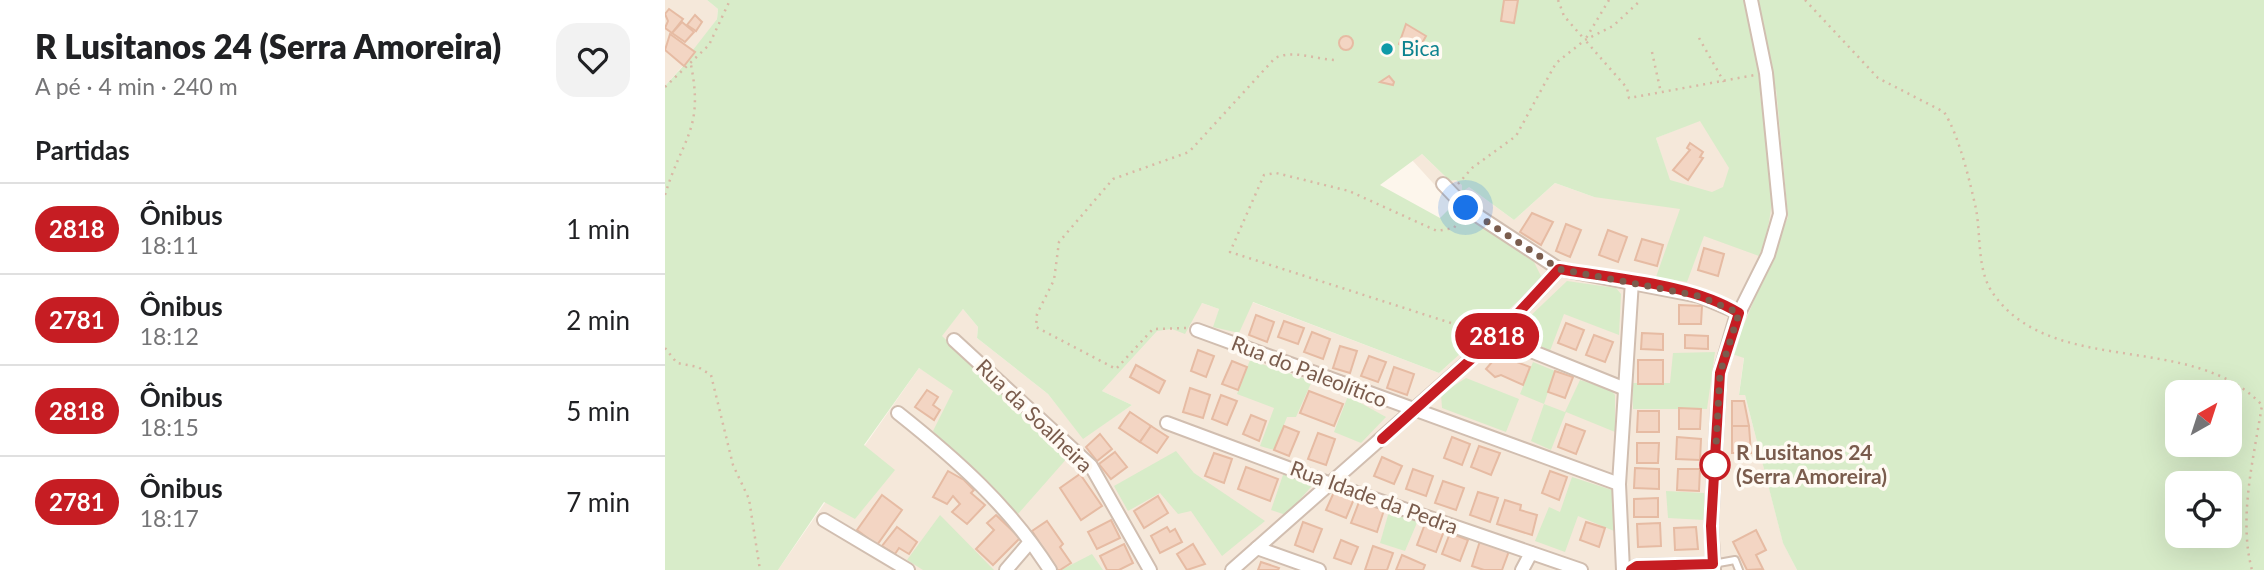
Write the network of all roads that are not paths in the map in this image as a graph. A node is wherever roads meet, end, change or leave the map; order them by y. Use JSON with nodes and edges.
{"nodes":[{"id":1,"x":1751,"y":0,"type":"edge"},
{"id":2,"x":1443,"y":184,"type":"dead end"},
{"id":3,"x":1559,"y":269,"type":"junction"},
{"id":4,"x":1632,"y":281,"type":"junction"},
{"id":5,"x":1739,"y":313,"type":"junction"},
{"id":6,"x":1197,"y":330,"type":"road end"},
{"id":7,"x":1496,"y":337,"type":"junction"},
{"id":8,"x":954,"y":340,"type":"dead end"},
{"id":9,"x":1623,"y":388,"type":"junction"},
{"id":10,"x":1416,"y":409,"type":"junction"},
{"id":11,"x":898,"y":413,"type":"dead end"},
{"id":12,"x":1167,"y":423,"type":"dead end"},
{"id":13,"x":1331,"y":484,"type":"junction"},
{"id":14,"x":1619,"y":485,"type":"junction"},
{"id":15,"x":824,"y":520,"type":"dead end"},
{"id":16,"x":1030,"y":542,"type":"junction"},
{"id":17,"x":1258,"y":548,"type":"junction"},
{"id":18,"x":1531,"y":553,"type":"junction"},
{"id":19,"x":1713,"y":567,"type":"edge"},
{"id":20,"x":908,"y":570,"type":"edge"},
{"id":21,"x":1006,"y":570,"type":"edge"},
{"id":22,"x":1050,"y":570,"type":"edge"},
{"id":23,"x":1150,"y":570,"type":"edge"},
{"id":24,"x":1232,"y":570,"type":"edge"},
{"id":25,"x":1319,"y":570,"type":"edge"},
{"id":26,"x":1522,"y":570,"type":"edge"},
{"id":27,"x":1581,"y":570,"type":"edge"},
{"id":28,"x":1623,"y":570,"type":"edge"},
{"id":29,"x":1631,"y":570,"type":"edge"},
{"id":30,"x":1739,"y":570,"type":"edge"}],
"edges":[{"from":1,"to":5,"type":"street"},
{"from":2,"to":3,"type":"street"},
{"from":3,"to":4,"type":"street"},
{"from":3,"to":7,"type":"street"},
{"from":4,"to":5,"type":"street"},
{"from":4,"to":9,"type":"street"},
{"from":5,"to":19,"type":"street"},
{"from":6,"to":10,"type":"street","name":"Rua do Paleolítico"},
{"from":7,"to":9,"type":"street"},
{"from":7,"to":10,"type":"street"},
{"from":8,"to":23,"type":"street","name":"Rua da Soalheira"},
{"from":9,"to":14,"type":"street"},
{"from":10,"to":13,"type":"street"},
{"from":10,"to":14,"type":"street","name":"Rua do Paleolítico"},
{"from":11,"to":16,"type":"street"},
{"from":12,"to":13,"type":"street","name":"Rua Idade da Pedra"},
{"from":13,"to":17,"type":"street"},
{"from":13,"to":18,"type":"street","name":"Rua Idade da Pedra"},
{"from":14,"to":28,"type":"street"},
{"from":15,"to":20,"type":"street"},
{"from":16,"to":21,"type":"street"},
{"from":16,"to":22,"type":"street"},
{"from":17,"to":24,"type":"street"},
{"from":17,"to":25,"type":"street"},
{"from":18,"to":26,"type":"street"},
{"from":18,"to":27,"type":"street","name":"Rua Idade da Pedra"},
{"from":19,"to":29,"type":"street"},
{"from":19,"to":30,"type":"lane"}]}
